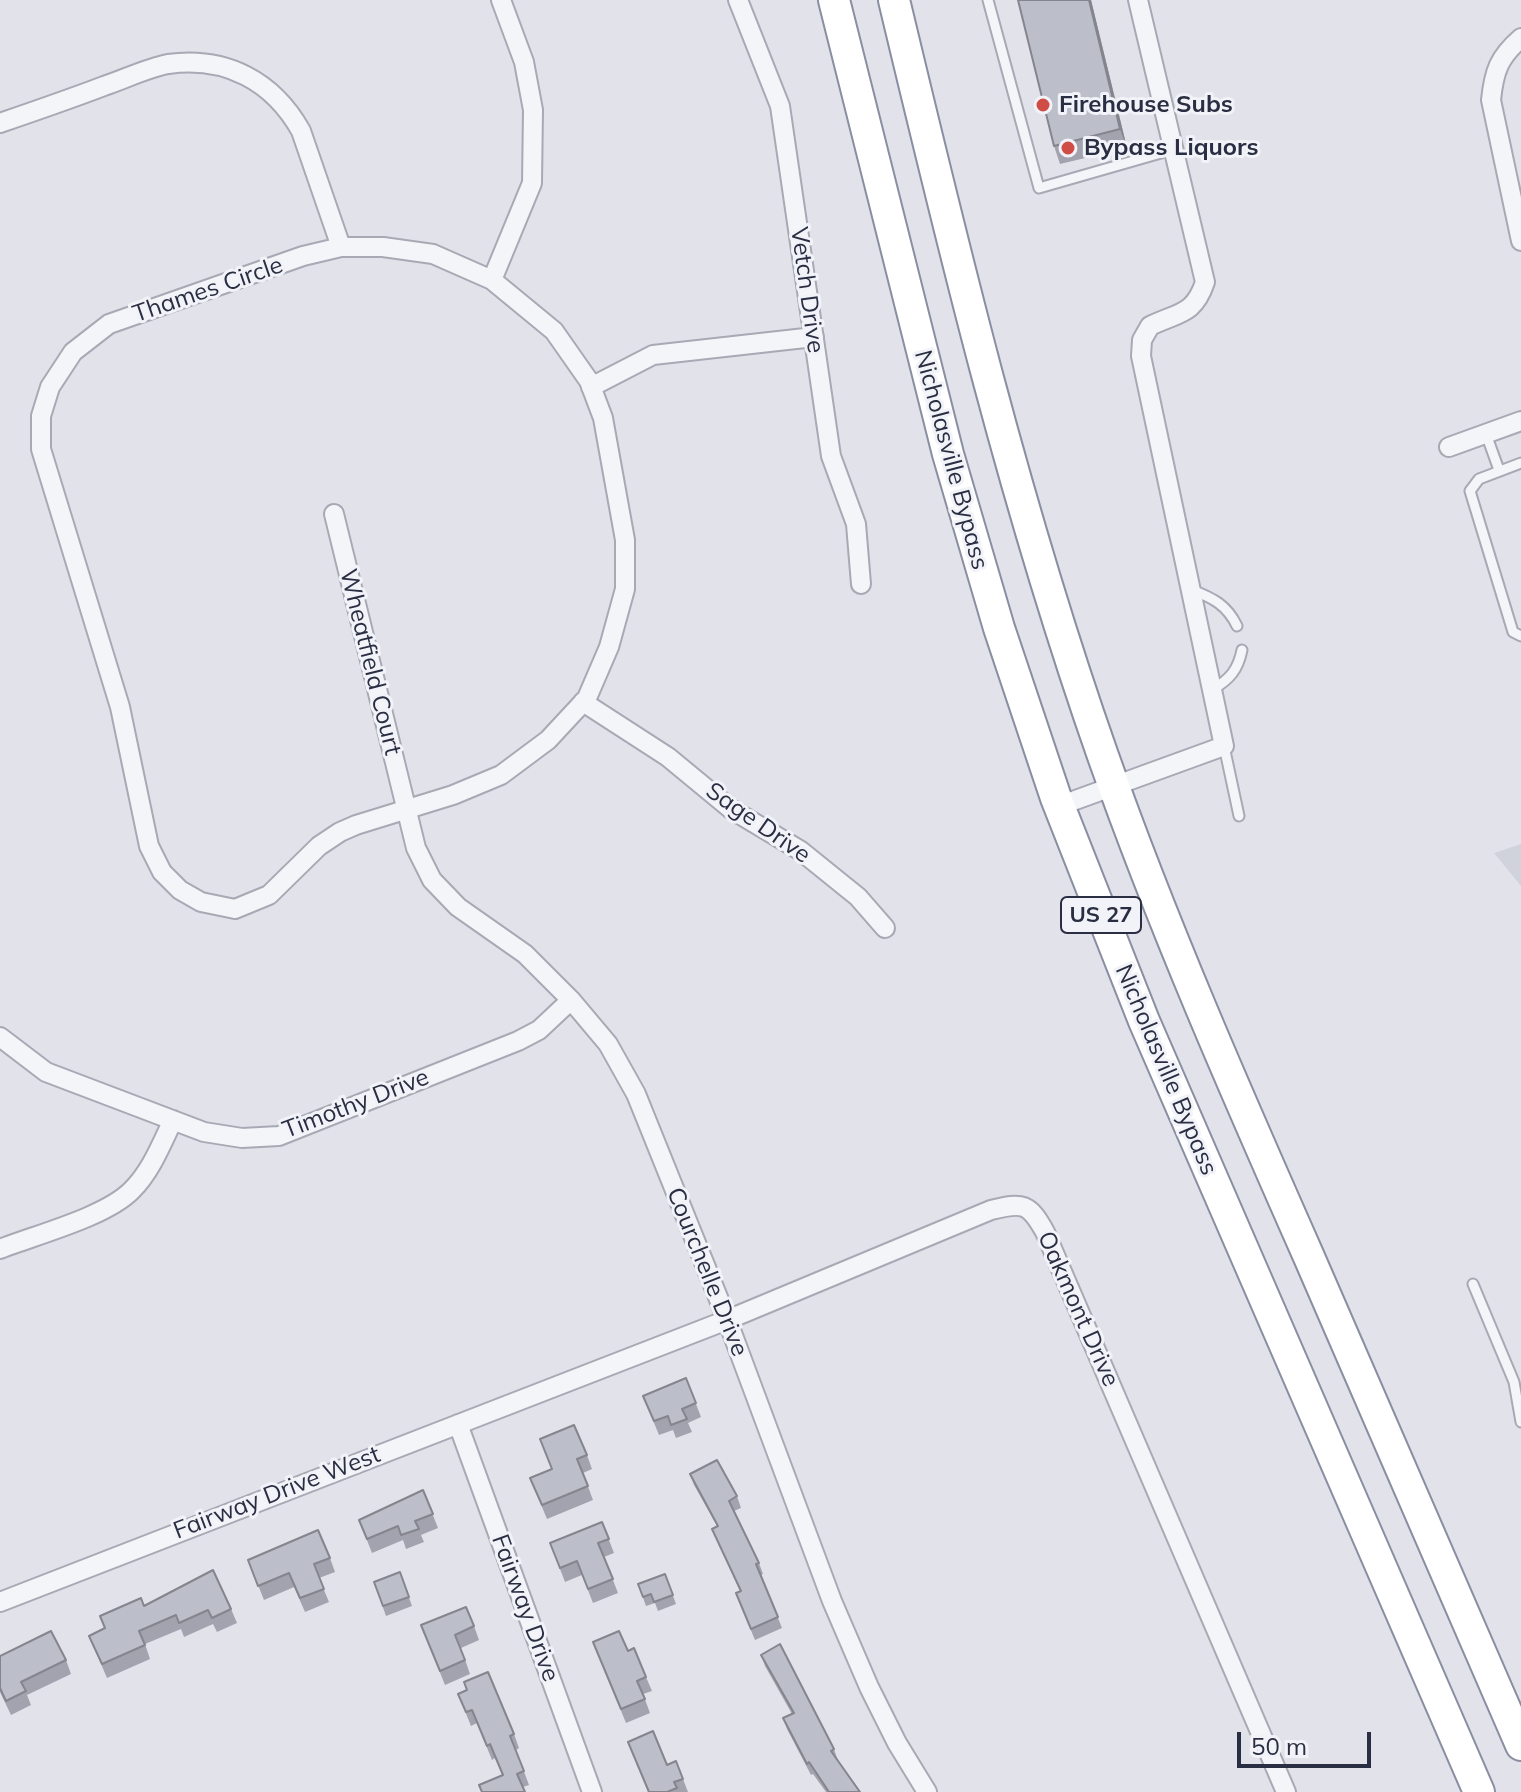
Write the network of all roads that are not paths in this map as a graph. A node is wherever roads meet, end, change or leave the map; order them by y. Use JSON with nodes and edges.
{"nodes":[{"id":1,"x":501,"y":0,"type":"edge"},
{"id":2,"x":738,"y":0,"type":"edge"},
{"id":3,"x":834,"y":0,"type":"edge"},
{"id":4,"x":894,"y":0,"type":"edge"},
{"id":5,"x":988,"y":0,"type":"edge"},
{"id":6,"x":1138,"y":0,"type":"edge"},
{"id":7,"x":1521,"y":38,"type":"edge"},
{"id":8,"x":0,"y":123,"type":"edge"},
{"id":9,"x":1175,"y":149,"type":"junction"},
{"id":10,"x":1521,"y":241,"type":"edge"},
{"id":11,"x":341,"y":247,"type":"junction"},
{"id":12,"x":492,"y":280,"type":"junction"},
{"id":13,"x":814,"y":337,"type":"junction"},
{"id":14,"x":591,"y":387,"type":"junction"},
{"id":15,"x":1521,"y":421,"type":"edge"},
{"id":16,"x":1486,"y":434,"type":"junction"},
{"id":17,"x":1449,"y":447,"type":"dead end"},
{"id":18,"x":1521,"y":463,"type":"edge"},
{"id":19,"x":1499,"y":470,"type":"junction"},
{"id":20,"x":334,"y":514,"type":"dead end"},
{"id":21,"x":861,"y":584,"type":"dead end"},
{"id":22,"x":1191,"y":590,"type":"junction"},
{"id":23,"x":1237,"y":626,"type":"dead end"},
{"id":24,"x":1521,"y":636,"type":"edge"},
{"id":25,"x":1242,"y":650,"type":"dead end"},
{"id":26,"x":1212,"y":690,"type":"junction"},
{"id":27,"x":583,"y":702,"type":"junction"},
{"id":28,"x":1224,"y":746,"type":"junction"},
{"id":29,"x":1113,"y":785,"type":"junction"},
{"id":30,"x":1059,"y":806,"type":"junction"},
{"id":31,"x":406,"y":810,"type":"junction"},
{"id":32,"x":1239,"y":816,"type":"dead end"},
{"id":33,"x":885,"y":928,"type":"dead end"},
{"id":34,"x":571,"y":1000,"type":"junction"},
{"id":35,"x":0,"y":1037,"type":"edge"},
{"id":36,"x":173,"y":1120,"type":"junction"},
{"id":37,"x":0,"y":1249,"type":"edge"},
{"id":38,"x":1473,"y":1284,"type":"dead end"},
{"id":39,"x":727,"y":1320,"type":"junction"},
{"id":40,"x":555,"y":1387,"type":"joint"},
{"id":41,"x":1521,"y":1422,"type":"edge"},
{"id":42,"x":458,"y":1424,"type":"junction"},
{"id":43,"x":0,"y":1602,"type":"edge"},
{"id":44,"x":1521,"y":1745,"type":"edge"},
{"id":45,"x":592,"y":1792,"type":"edge"},
{"id":46,"x":927,"y":1792,"type":"edge"},
{"id":47,"x":1286,"y":1792,"type":"edge"},
{"id":48,"x":1479,"y":1792,"type":"edge"}],
"edges":[{"from":1,"to":12,"type":"street"},
{"from":2,"to":13,"type":"street","name":"Vetch Drive"},
{"from":3,"to":30,"type":"highway","name":"Nicholasville Bypass","number":"US 27"},
{"from":4,"to":29,"type":"highway","number":"US 27"},
{"from":5,"to":9,"type":"lane"},
{"from":6,"to":9,"type":"street"},
{"from":7,"to":10,"type":"street"},
{"from":8,"to":11,"type":"street"},
{"from":9,"to":22,"type":"street"},
{"from":11,"to":12,"type":"street","name":"Thames Circle"},
{"from":11,"to":31,"type":"street","name":"Thames Circle"},
{"from":12,"to":14,"type":"street","name":"Thames Circle"},
{"from":13,"to":14,"type":"street"},
{"from":13,"to":21,"type":"street","name":"Vetch Drive"},
{"from":14,"to":27,"type":"street","name":"Thames Circle"},
{"from":15,"to":16,"type":"street"},
{"from":16,"to":17,"type":"street"},
{"from":16,"to":19,"type":"lane"},
{"from":18,"to":19,"type":"lane"},
{"from":19,"to":24,"type":"lane"},
{"from":20,"to":31,"type":"street","name":"Wheatfield Court"},
{"from":22,"to":23,"type":"lane"},
{"from":22,"to":26,"type":"street"},
{"from":25,"to":26,"type":"lane"},
{"from":26,"to":28,"type":"street"},
{"from":27,"to":31,"type":"street","name":"Thames Circle"},
{"from":27,"to":33,"type":"street","name":"Sage Drive"},
{"from":28,"to":29,"type":"street"},
{"from":28,"to":32,"type":"lane"},
{"from":29,"to":30,"type":"street"},
{"from":29,"to":44,"type":"highway","number":"US 27"},
{"from":30,"to":48,"type":"highway","name":"Nicholasville Bypass","number":"US 27"},
{"from":31,"to":34,"type":"street","name":"Courchelle Drive"},
{"from":34,"to":36,"type":"street","name":"Timothy Drive"},
{"from":34,"to":39,"type":"street","name":"Courchelle Drive"},
{"from":35,"to":36,"type":"street","name":"Timothy Drive"},
{"from":36,"to":37,"type":"street"},
{"from":38,"to":41,"type":"lane"},
{"from":39,"to":40,"type":"street","name":"Oakmont Drive"},
{"from":39,"to":46,"type":"street","name":"Courchelle Drive"},
{"from":39,"to":47,"type":"street","name":"Oakmont Drive"},
{"from":40,"to":42,"type":"street","name":"Fairway Drive West"},
{"from":42,"to":43,"type":"street","name":"Fairway Drive West"},
{"from":42,"to":45,"type":"street","name":"Fairway Drive"}]}
